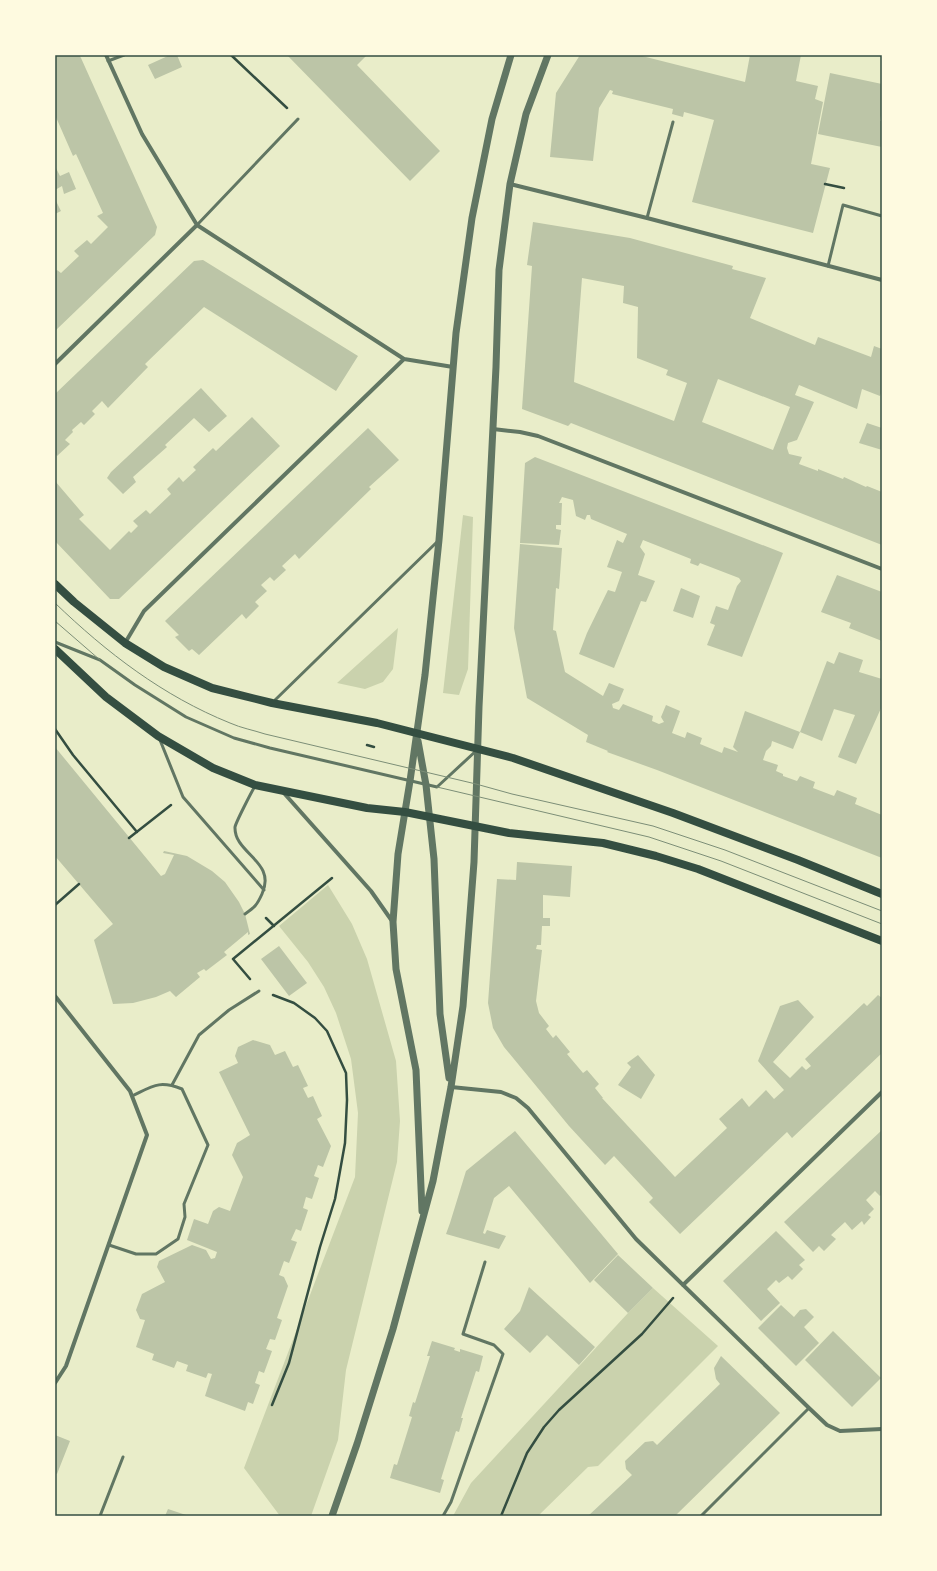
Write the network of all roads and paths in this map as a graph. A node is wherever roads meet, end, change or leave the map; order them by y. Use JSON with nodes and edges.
{"nodes":[{"id":1,"x":106,"y":55,"type":"edge"},
{"id":2,"x":124,"y":55,"type":"edge"},
{"id":3,"x":231,"y":55,"type":"edge"},
{"id":4,"x":511,"y":55,"type":"edge"},
{"id":5,"x":548,"y":55,"type":"edge"},
{"id":6,"x":108,"y":61,"type":"junction"},
{"id":7,"x":298,"y":119,"type":"joint"},
{"id":8,"x":673,"y":122,"type":"dead end"},
{"id":9,"x":510,"y":184,"type":"junction"},
{"id":10,"x":882,"y":216,"type":"edge"},
{"id":11,"x":647,"y":218,"type":"junction"},
{"id":12,"x":197,"y":225,"type":"junction"},
{"id":13,"x":828,"y":266,"type":"junction"},
{"id":14,"x":882,"y":280,"type":"edge"},
{"id":15,"x":404,"y":359,"type":"junction"},
{"id":16,"x":55,"y":364,"type":"edge"},
{"id":17,"x":453,"y":367,"type":"junction"},
{"id":18,"x":493,"y":429,"type":"junction"},
{"id":19,"x":439,"y":540,"type":"junction"},
{"id":20,"x":882,"y":568,"type":"edge"},
{"id":21,"x":55,"y":584,"type":"edge"},
{"id":22,"x":55,"y":642,"type":"edge"},
{"id":23,"x":125,"y":643,"type":"junction"},
{"id":24,"x":55,"y":649,"type":"edge"},
{"id":25,"x":272,"y":703,"type":"junction"},
{"id":26,"x":55,"y":730,"type":"edge"},
{"id":27,"x":416,"y":733,"type":"junction"},
{"id":28,"x":158,"y":736,"type":"junction"},
{"id":29,"x":367,"y":745,"type":"dead end"},
{"id":30,"x":374,"y":747,"type":"dead end"},
{"id":31,"x":478,"y":749,"type":"junction"},
{"id":32,"x":410,"y":782,"type":"junction"},
{"id":33,"x":255,"y":785,"type":"junction"},
{"id":34,"x":426,"y":785,"type":"junction"},
{"id":35,"x":282,"y":792,"type":"junction"},
{"id":36,"x":164,"y":811,"type":"dead end"},
{"id":37,"x":405,"y":812,"type":"junction"},
{"id":38,"x":430,"y":816,"type":"junction"},
{"id":39,"x":476,"y":826,"type":"junction"},
{"id":40,"x":137,"y":832,"type":"junction"},
{"id":41,"x":129,"y":838,"type":"dead end"},
{"id":42,"x":332,"y":878,"type":"dead end"},
{"id":43,"x":79,"y":884,"type":"dead end"},
{"id":44,"x":264,"y":890,"type":"junction"},
{"id":45,"x":882,"y":894,"type":"edge"},
{"id":46,"x":55,"y":905,"type":"edge"},
{"id":47,"x":245,"y":914,"type":"dead end"},
{"id":48,"x":393,"y":922,"type":"junction"},
{"id":49,"x":882,"y":941,"type":"edge"},
{"id":50,"x":246,"y":974,"type":"dead end"},
{"id":51,"x":260,"y":991,"type":"joint"},
{"id":52,"x":55,"y":996,"type":"edge"},
{"id":53,"x":172,"y":1085,"type":"junction"},
{"id":54,"x":450,"y":1086,"type":"junction"},
{"id":55,"x":882,"y":1092,"type":"edge"},
{"id":56,"x":132,"y":1096,"type":"junction"},
{"id":57,"x":422,"y":1219,"type":"junction"},
{"id":58,"x":109,"y":1245,"type":"junction"},
{"id":59,"x":485,"y":1262,"type":"dead end"},
{"id":60,"x":683,"y":1285,"type":"junction"},
{"id":61,"x":55,"y":1383,"type":"edge"},
{"id":62,"x":272,"y":1405,"type":"dead end"},
{"id":63,"x":809,"y":1408,"type":"junction"},
{"id":64,"x":882,"y":1428,"type":"edge"},
{"id":65,"x":123,"y":1457,"type":"dead end"},
{"id":66,"x":100,"y":1516,"type":"edge"},
{"id":67,"x":332,"y":1516,"type":"edge"},
{"id":68,"x":443,"y":1516,"type":"edge"},
{"id":69,"x":501,"y":1516,"type":"edge"},
{"id":70,"x":701,"y":1516,"type":"edge"}],
"edges":[{"from":1,"to":6,"type":"street"},
{"from":2,"to":6,"type":"lane"},
{"from":3,"to":7,"type":"path"},
{"from":4,"to":17,"type":"street"},
{"from":5,"to":9,"type":"street"},
{"from":6,"to":12,"type":"street"},
{"from":7,"to":12,"type":"lane"},
{"from":8,"to":11,"type":"lane"},
{"from":9,"to":11,"type":"street"},
{"from":9,"to":18,"type":"street"},
{"from":10,"to":13,"type":"lane"},
{"from":11,"to":13,"type":"street"},
{"from":12,"to":15,"type":"street"},
{"from":12,"to":16,"type":"street"},
{"from":13,"to":14,"type":"street"},
{"from":15,"to":17,"type":"street"},
{"from":15,"to":23,"type":"street"},
{"from":17,"to":19,"type":"street"},
{"from":18,"to":20,"type":"street"},
{"from":18,"to":31,"type":"street"},
{"from":19,"to":25,"type":"lane"},
{"from":19,"to":27,"type":"street"},
{"from":21,"to":23,"type":"main road"},
{"from":22,"to":32,"type":"lane"},
{"from":23,"to":25,"type":"main road"},
{"from":24,"to":28,"type":"main road"},
{"from":25,"to":27,"type":"main road"},
{"from":26,"to":40,"type":"path"},
{"from":27,"to":31,"type":"main road"},
{"from":27,"to":32,"type":"street"},
{"from":27,"to":34,"type":"street"},
{"from":28,"to":33,"type":"main road"},
{"from":28,"to":44,"type":"lane"},
{"from":29,"to":30,"type":"path"},
{"from":31,"to":34,"type":"lane"},
{"from":31,"to":39,"type":"street"},
{"from":31,"to":45,"type":"main road"},
{"from":32,"to":34,"type":"lane"},
{"from":32,"to":37,"type":"street"},
{"from":33,"to":35,"type":"main road"},
{"from":33,"to":44,"type":"lane"},
{"from":34,"to":38,"type":"street"},
{"from":35,"to":37,"type":"main road"},
{"from":35,"to":48,"type":"street"},
{"from":36,"to":40,"type":"path"},
{"from":37,"to":38,"type":"main road"},
{"from":37,"to":48,"type":"street"},
{"from":38,"to":39,"type":"main road"},
{"from":38,"to":54,"type":"street"},
{"from":39,"to":49,"type":"main road"},
{"from":39,"to":54,"type":"street"},
{"from":40,"to":41,"type":"path"},
{"from":42,"to":50,"type":"path"},
{"from":43,"to":46,"type":"path"},
{"from":44,"to":47,"type":"lane"},
{"from":48,"to":57,"type":"street"},
{"from":51,"to":53,"type":"lane"},
{"from":51,"to":62,"type":"path"},
{"from":52,"to":56,"type":"street"},
{"from":53,"to":56,"type":"lane"},
{"from":53,"to":58,"type":"lane"},
{"from":54,"to":57,"type":"street"},
{"from":54,"to":60,"type":"street"},
{"from":55,"to":60,"type":"street"},
{"from":56,"to":58,"type":"street"},
{"from":57,"to":67,"type":"street"},
{"from":58,"to":61,"type":"street"},
{"from":59,"to":68,"type":"lane"},
{"from":60,"to":63,"type":"street"},
{"from":60,"to":69,"type":"path"},
{"from":63,"to":64,"type":"street"},
{"from":63,"to":70,"type":"lane"},
{"from":65,"to":66,"type":"lane"}]}
